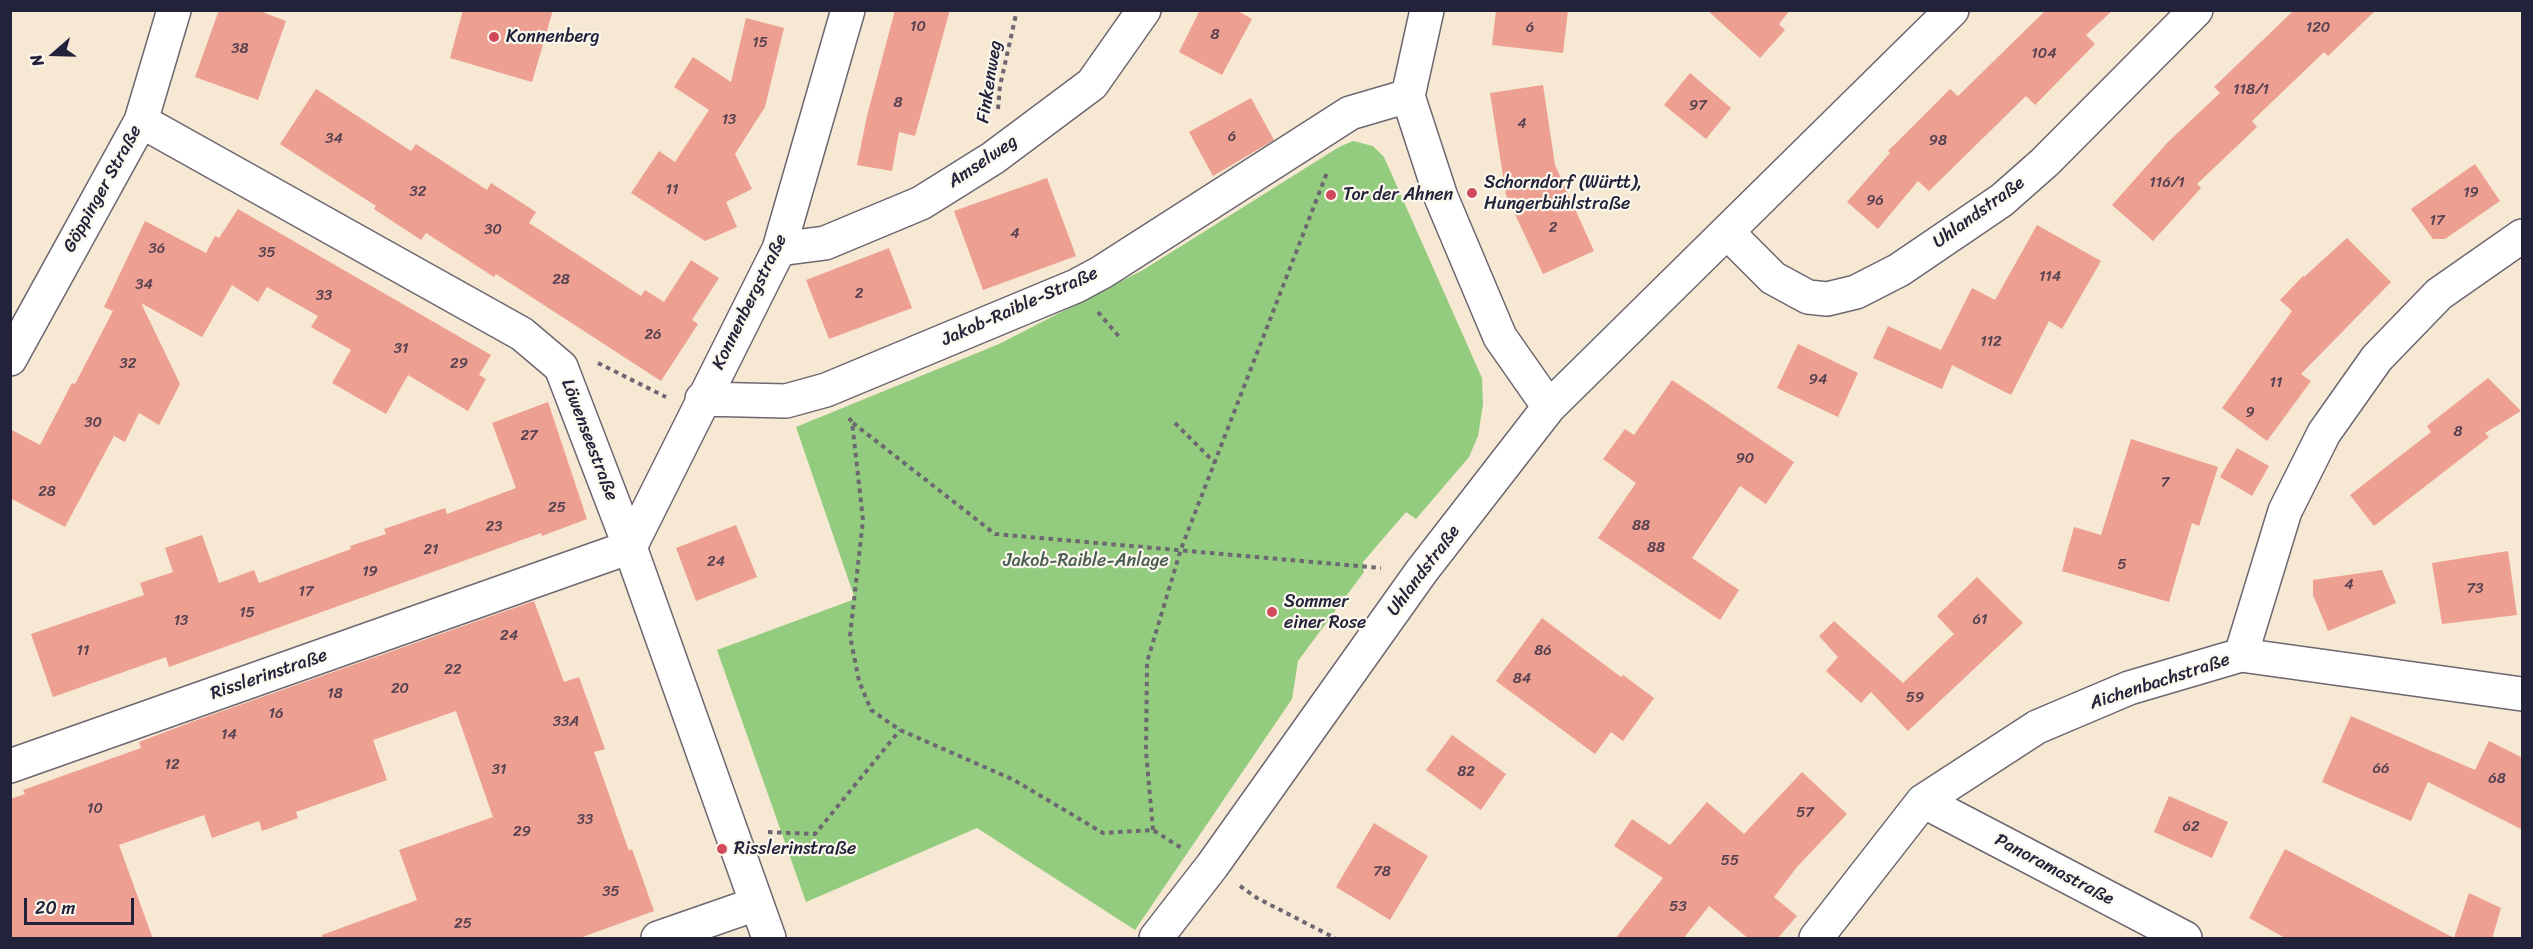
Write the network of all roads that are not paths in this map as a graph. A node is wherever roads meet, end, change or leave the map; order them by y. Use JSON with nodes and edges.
{"nodes":[{"id":1,"x":174,"y":10,"type":"edge"},
{"id":2,"x":848,"y":10,"type":"edge"},
{"id":3,"x":1144,"y":10,"type":"edge"},
{"id":4,"x":1427,"y":10,"type":"edge"},
{"id":5,"x":1952,"y":10,"type":"edge"},
{"id":6,"x":2196,"y":10,"type":"edge"},
{"id":7,"x":1408,"y":96,"type":"junction"},
{"id":8,"x":141,"y":122,"type":"junction"},
{"id":9,"x":1728,"y":233,"type":"junction"},
{"id":10,"x":2523,"y":236,"type":"edge"},
{"id":11,"x":779,"y":249,"type":"junction"},
{"id":12,"x":10,"y":359,"type":"edge"},
{"id":13,"x":702,"y":399,"type":"junction"},
{"id":14,"x":1550,"y":407,"type":"junction"},
{"id":15,"x":630,"y":547,"type":"junction"},
{"id":16,"x":2241,"y":655,"type":"junction"},
{"id":17,"x":2523,"y":694,"type":"edge"},
{"id":18,"x":10,"y":766,"type":"edge"},
{"id":19,"x":1923,"y":801,"type":"junction"},
{"id":20,"x":756,"y":904,"type":"junction"},
{"id":21,"x":658,"y":939,"type":"edge"},
{"id":22,"x":769,"y":939,"type":"edge"},
{"id":23,"x":1156,"y":939,"type":"edge"},
{"id":24,"x":1816,"y":939,"type":"edge"},
{"id":25,"x":2185,"y":939,"type":"edge"}],
"edges":[{"from":1,"to":8,"type":"street","name":"Göppinger Straße"},
{"from":2,"to":11,"type":"street","name":"Konnenbergstraße"},
{"from":3,"to":11,"type":"street","name":"Amselweg"},
{"from":4,"to":7,"type":"street"},
{"from":5,"to":9,"type":"street","name":"Uhlandstraße"},
{"from":6,"to":9,"type":"street","name":"Uhlandstraße"},
{"from":7,"to":13,"type":"street","name":"Jakob-Raible-Straße"},
{"from":7,"to":14,"type":"street"},
{"from":8,"to":12,"type":"street","name":"Göppinger Straße"},
{"from":8,"to":15,"type":"street","name":"Löwenseestraße"},
{"from":9,"to":14,"type":"street","name":"Uhlandstraße"},
{"from":10,"to":16,"type":"street"},
{"from":11,"to":13,"type":"street","name":"Konnenbergstraße"},
{"from":13,"to":15,"type":"street","name":"Konnenbergstraße"},
{"from":14,"to":23,"type":"street","name":"Uhlandstraße"},
{"from":15,"to":18,"type":"street","name":"Risslerinstraße"},
{"from":15,"to":20,"type":"street","name":"Löwenseestraße"},
{"from":16,"to":17,"type":"street","name":"Aichenbachstraße"},
{"from":16,"to":19,"type":"street","name":"Aichenbachstraße"},
{"from":19,"to":24,"type":"street","name":"Aichenbachstraße"},
{"from":19,"to":25,"type":"street","name":"Panoramastraße"},
{"from":20,"to":21,"type":"street"},
{"from":20,"to":22,"type":"street","name":"Löwenseestraße"}]}
